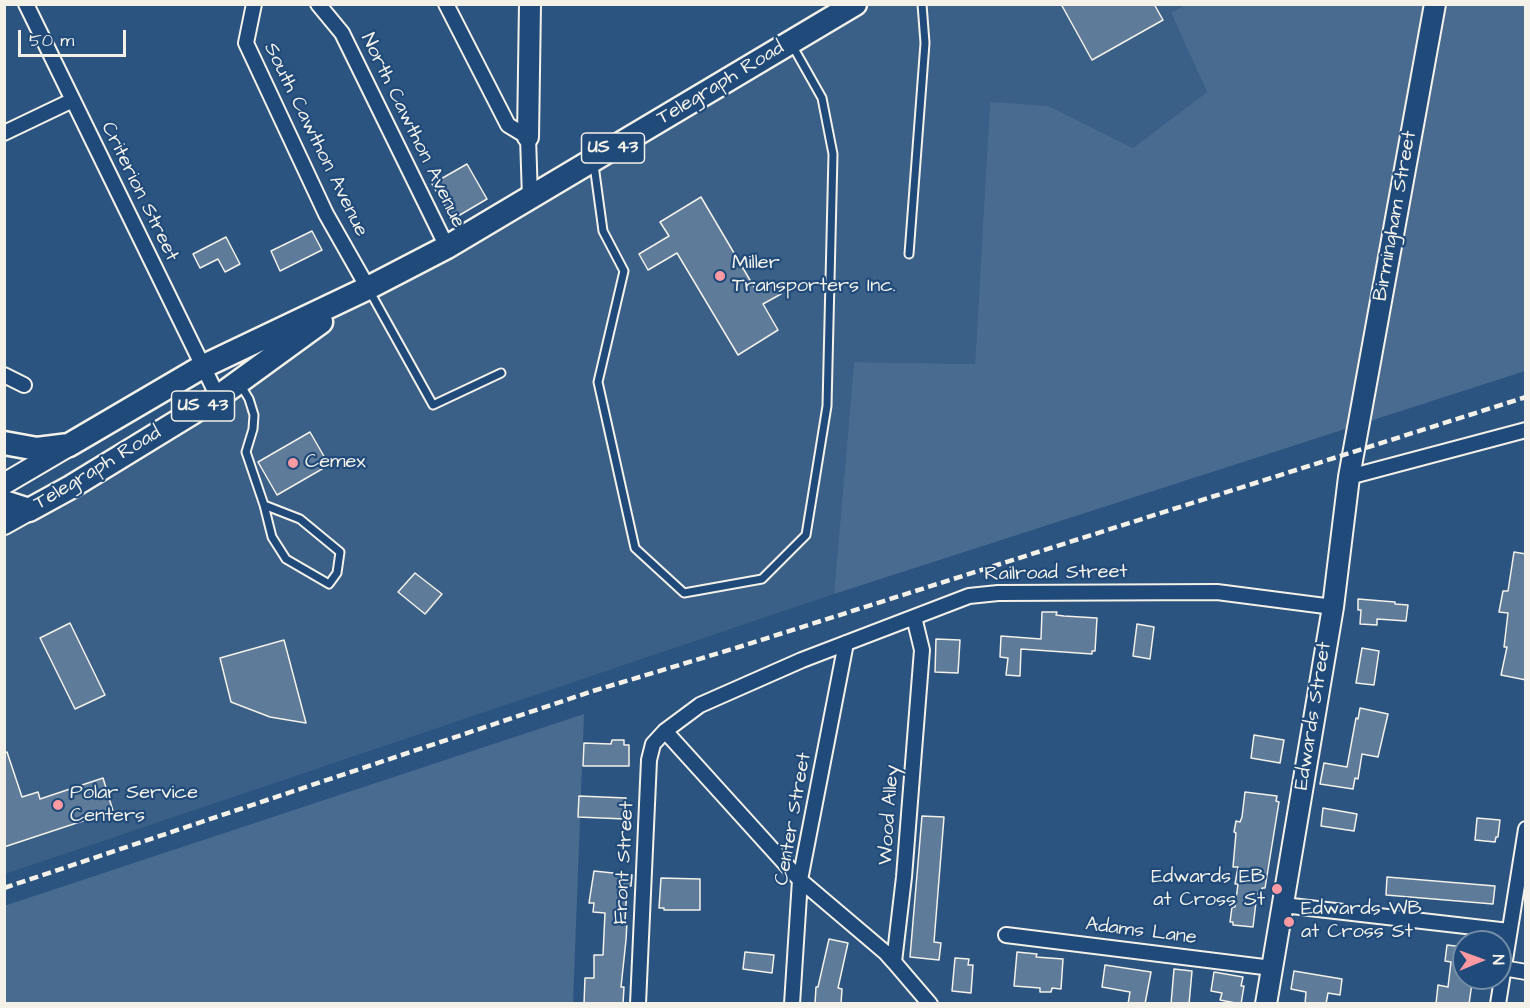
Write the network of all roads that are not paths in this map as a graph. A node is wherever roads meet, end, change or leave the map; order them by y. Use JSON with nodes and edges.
{"nodes":[{"id":1,"x":26,"y":4,"type":"edge"},
{"id":2,"x":254,"y":4,"type":"edge"},
{"id":3,"x":318,"y":4,"type":"edge"},
{"id":4,"x":447,"y":4,"type":"edge"},
{"id":5,"x":530,"y":4,"type":"edge"},
{"id":6,"x":855,"y":4,"type":"edge"},
{"id":7,"x":921,"y":4,"type":"edge"},
{"id":8,"x":1435,"y":4,"type":"edge"},
{"id":9,"x":791,"y":43,"type":"junction"},
{"id":10,"x":73,"y":100,"type":"junction"},
{"id":11,"x":4,"y":133,"type":"edge"},
{"id":12,"x":528,"y":137,"type":"junction"},
{"id":13,"x":593,"y":160,"type":"junction"},
{"id":14,"x":530,"y":198,"type":"junction"},
{"id":15,"x":447,"y":248,"type":"junction"},
{"id":16,"x":909,"y":254,"type":"dead end"},
{"id":17,"x":368,"y":288,"type":"junction"},
{"id":18,"x":202,"y":367,"type":"junction"},
{"id":19,"x":501,"y":373,"type":"dead end"},
{"id":20,"x":4,"y":375,"type":"edge"},
{"id":21,"x":239,"y":382,"type":"junction"},
{"id":22,"x":24,"y":386,"type":"dead end"},
{"id":23,"x":218,"y":397,"type":"junction"},
{"id":24,"x":1358,"y":428,"type":"joint"},
{"id":25,"x":1526,"y":430,"type":"edge"},
{"id":26,"x":4,"y":443,"type":"edge"},
{"id":27,"x":69,"y":445,"type":"junction"},
{"id":28,"x":1348,"y":477,"type":"junction"},
{"id":29,"x":4,"y":484,"type":"edge"},
{"id":30,"x":4,"y":501,"type":"edge"},
{"id":31,"x":264,"y":504,"type":"junction"},
{"id":32,"x":29,"y":510,"type":"junction"},
{"id":33,"x":4,"y":524,"type":"edge"},
{"id":34,"x":1332,"y":608,"type":"junction"},
{"id":35,"x":914,"y":617,"type":"junction"},
{"id":36,"x":846,"y":643,"type":"junction"},
{"id":37,"x":665,"y":730,"type":"junction"},
{"id":38,"x":1526,"y":829,"type":"edge"},
{"id":39,"x":800,"y":880,"type":"junction"},
{"id":40,"x":1283,"y":904,"type":"junction"},
{"id":41,"x":1501,"y":930,"type":"edge"},
{"id":42,"x":1509,"y":930,"type":"edge"},
{"id":43,"x":1006,"y":935,"type":"dead end"},
{"id":44,"x":894,"y":963,"type":"junction"},
{"id":45,"x":1272,"y":968,"type":"junction"},
{"id":46,"x":638,"y":1004,"type":"edge"},
{"id":47,"x":792,"y":1004,"type":"edge"},
{"id":48,"x":930,"y":1004,"type":"edge"},
{"id":49,"x":1266,"y":1004,"type":"edge"}],
"edges":[{"from":1,"to":10,"type":"street","name":"Criterion Street"},
{"from":2,"to":17,"type":"street","name":"South Cawthon Avenue"},
{"from":3,"to":15,"type":"street","name":"North Cawthon Avenue"},
{"from":4,"to":12,"type":"street"},
{"from":5,"to":12,"type":"street"},
{"from":6,"to":9,"type":"main road","name":"Telegraph Road","number":"US 43"},
{"from":7,"to":16,"type":"lane"},
{"from":8,"to":24,"type":"street","name":"Birmingham Street"},
{"from":9,"to":13,"type":"main road","name":"Telegraph Road","number":"US 43"},
{"from":9,"to":13,"type":"lane"},
{"from":10,"to":11,"type":"street"},
{"from":10,"to":18,"type":"street","name":"Criterion Street"},
{"from":12,"to":14,"type":"street"},
{"from":13,"to":14,"type":"main road","name":"Telegraph Road","number":"US 43"},
{"from":14,"to":15,"type":"main road","name":"Telegraph Road","number":"US 43"},
{"from":15,"to":17,"type":"main road","name":"Telegraph Road","number":"US 43"},
{"from":17,"to":18,"type":"main road","name":"Telegraph Road","number":"US 43"},
{"from":17,"to":19,"type":"lane"},
{"from":17,"to":21,"type":"main road","name":"Telegraph Road","number":"US 43"},
{"from":18,"to":23,"type":"street","name":"Criterion Street"},
{"from":18,"to":27,"type":"main road","name":"Telegraph Road","number":"US 43"},
{"from":20,"to":22,"type":"street"},
{"from":21,"to":23,"type":"main road","name":"Telegraph Road","number":"US 43"},
{"from":21,"to":31,"type":"lane"},
{"from":23,"to":32,"type":"main road","name":"Telegraph Road","number":"US 43"},
{"from":24,"to":28,"type":"street","name":"Edwards Street"},
{"from":25,"to":28,"type":"street"},
{"from":26,"to":27,"type":"main road"},
{"from":27,"to":29,"type":"street","name":"Telegraph Road"},
{"from":28,"to":34,"type":"street","name":"Edwards Street"},
{"from":30,"to":32,"type":"main road"},
{"from":31,"to":31,"type":"lane"},
{"from":32,"to":33,"type":"street","name":"Telegraph Road"},
{"from":34,"to":35,"type":"street","name":"Railroad Street"},
{"from":34,"to":40,"type":"street","name":"Edwards Street"},
{"from":35,"to":36,"type":"street","name":"Railroad Street"},
{"from":35,"to":44,"type":"street","name":"Wood Alley"},
{"from":36,"to":37,"type":"street","name":"Railroad Street"},
{"from":36,"to":39,"type":"street","name":"Center Street"},
{"from":37,"to":39,"type":"street"},
{"from":37,"to":46,"type":"street","name":"Front Street"},
{"from":38,"to":42,"type":"street"},
{"from":39,"to":44,"type":"street"},
{"from":39,"to":47,"type":"street","name":"Center Street"},
{"from":40,"to":41,"type":"street"},
{"from":40,"to":45,"type":"street","name":"Edwards Street"},
{"from":43,"to":45,"type":"street","name":"Adams Lane"},
{"from":44,"to":48,"type":"street"},
{"from":45,"to":49,"type":"street","name":"Edwards Street"}]}
